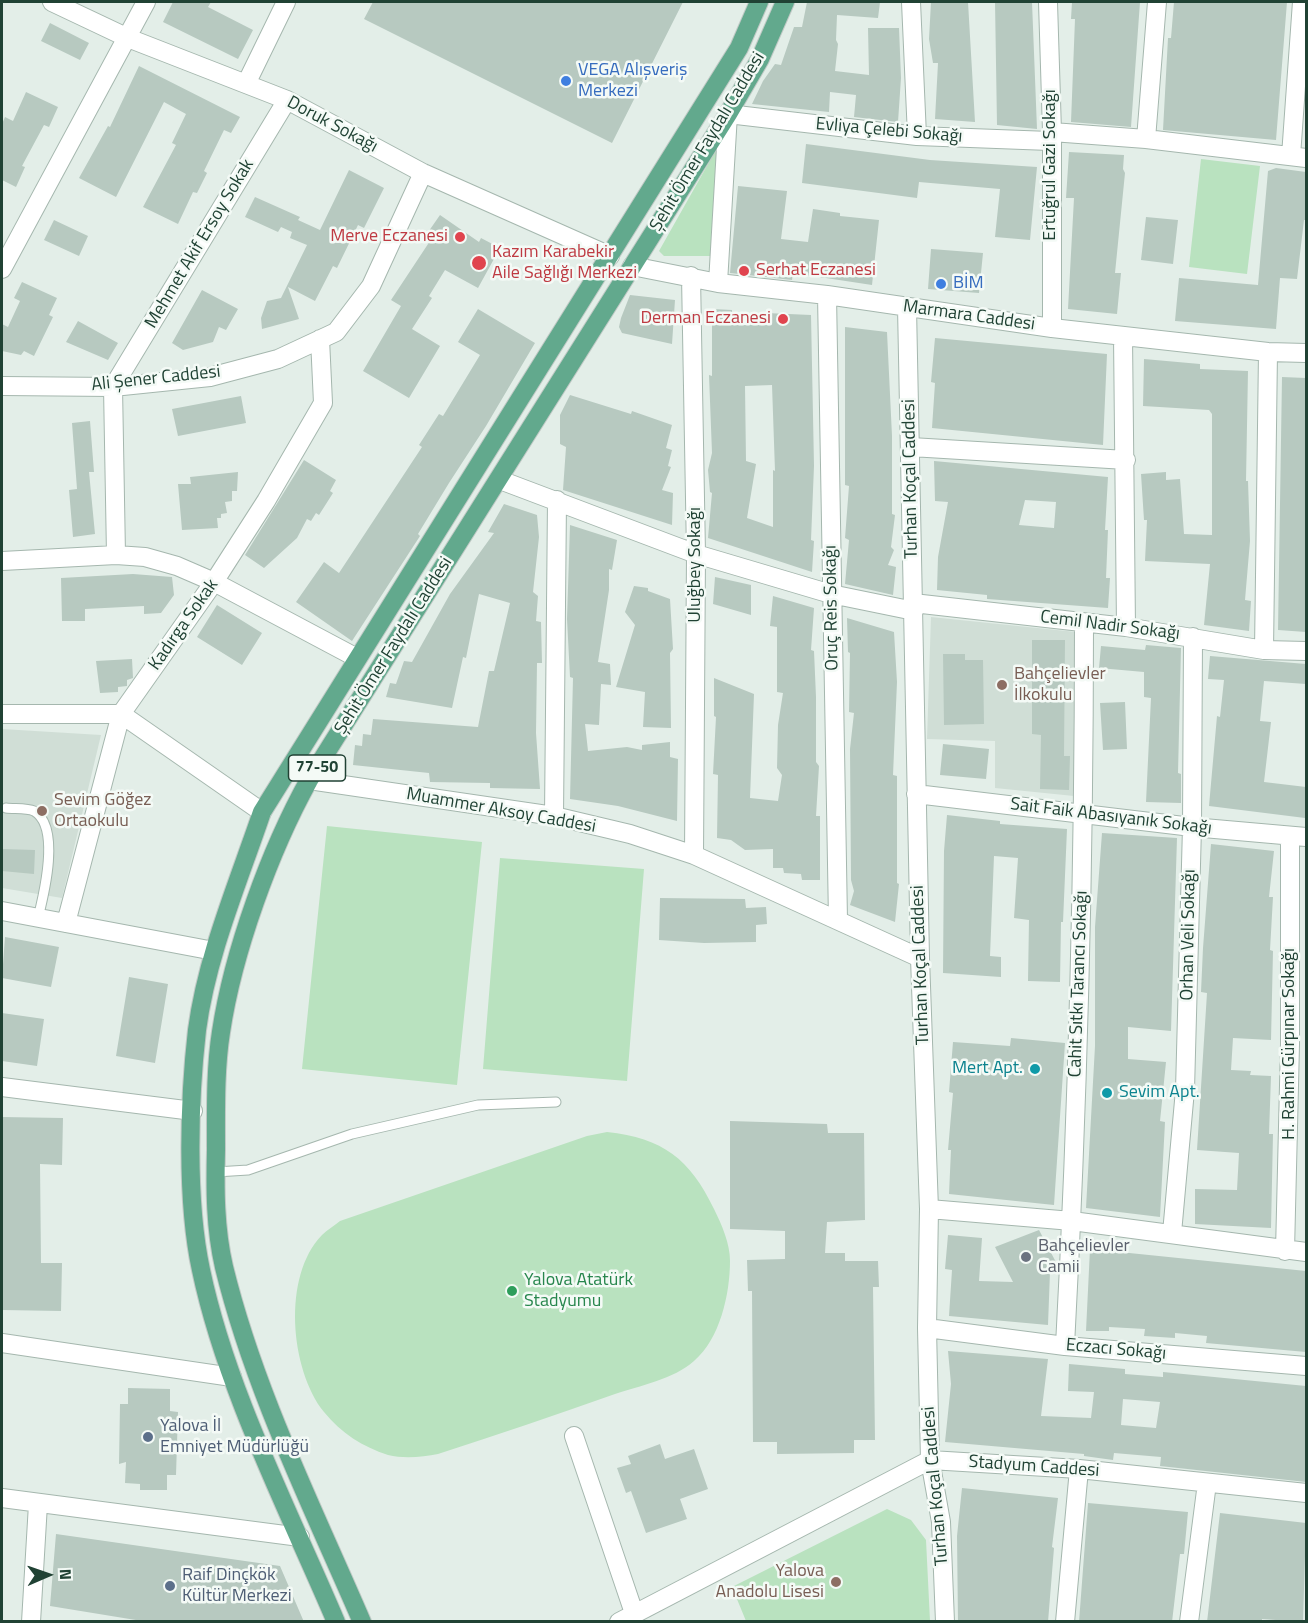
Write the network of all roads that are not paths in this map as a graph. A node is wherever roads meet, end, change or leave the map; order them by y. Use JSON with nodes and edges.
{"nodes":[{"id":1,"x":52,"y":2,"type":"edge"},
{"id":2,"x":146,"y":2,"type":"edge"},
{"id":3,"x":286,"y":2,"type":"edge"},
{"id":4,"x":759,"y":2,"type":"edge"},
{"id":5,"x":785,"y":2,"type":"edge"},
{"id":6,"x":911,"y":2,"type":"edge"},
{"id":7,"x":1048,"y":2,"type":"edge"},
{"id":8,"x":1156,"y":2,"type":"edge"},
{"id":9,"x":1302,"y":2,"type":"edge"},
{"id":10,"x":128,"y":38,"type":"junction"},
{"id":11,"x":246,"y":84,"type":"junction"},
{"id":12,"x":287,"y":100,"type":"junction"},
{"id":13,"x":728,"y":114,"type":"junction"},
{"id":14,"x":917,"y":136,"type":"junction"},
{"id":15,"x":1051,"y":136,"type":"junction"},
{"id":16,"x":1146,"y":139,"type":"junction"},
{"id":17,"x":1299,"y":157,"type":"edge"},
{"id":18,"x":423,"y":172,"type":"junction"},
{"id":19,"x":610,"y":256,"type":"junction"},
{"id":20,"x":632,"y":266,"type":"junction"},
{"id":21,"x":2,"y":269,"type":"edge"},
{"id":22,"x":691,"y":276,"type":"junction"},
{"id":23,"x":718,"y":283,"type":"junction"},
{"id":24,"x":827,"y":295,"type":"junction"},
{"id":25,"x":907,"y":307,"type":"junction"},
{"id":26,"x":1052,"y":328,"type":"junction"},
{"id":27,"x":1123,"y":336,"type":"junction"},
{"id":28,"x":320,"y":339,"type":"junction"},
{"id":29,"x":1268,"y":352,"type":"junction"},
{"id":30,"x":1306,"y":353,"type":"edge"},
{"id":31,"x":2,"y":386,"type":"edge"},
{"id":32,"x":113,"y":387,"type":"junction"},
{"id":33,"x":911,"y":447,"type":"junction"},
{"id":34,"x":1126,"y":460,"type":"junction"},
{"id":35,"x":500,"y":480,"type":"junction"},
{"id":36,"x":557,"y":500,"type":"junction"},
{"id":37,"x":696,"y":554,"type":"junction"},
{"id":38,"x":116,"y":555,"type":"junction"},
{"id":39,"x":2,"y":561,"type":"edge"},
{"id":40,"x":214,"y":582,"type":"junction"},
{"id":41,"x":831,"y":594,"type":"junction"},
{"id":42,"x":913,"y":607,"type":"junction"},
{"id":43,"x":1084,"y":623,"type":"junction"},
{"id":44,"x":1126,"y":627,"type":"junction"},
{"id":45,"x":1193,"y":637,"type":"junction"},
{"id":46,"x":1264,"y":650,"type":"junction"},
{"id":47,"x":1306,"y":651,"type":"edge"},
{"id":48,"x":357,"y":658,"type":"junction"},
{"id":49,"x":2,"y":714,"type":"edge"},
{"id":50,"x":122,"y":714,"type":"junction"},
{"id":51,"x":309,"y":780,"type":"junction"},
{"id":52,"x":916,"y":794,"type":"junction"},
{"id":53,"x":6,"y":808,"type":"dead end"},
{"id":54,"x":262,"y":812,"type":"junction"},
{"id":55,"x":1084,"y":813,"type":"junction"},
{"id":56,"x":554,"y":816,"type":"junction"},
{"id":57,"x":1192,"y":827,"type":"junction"},
{"id":58,"x":1298,"y":837,"type":"edge"},
{"id":59,"x":694,"y":855,"type":"junction"},
{"id":60,"x":2,"y":911,"type":"edge"},
{"id":61,"x":38,"y":918,"type":"junction"},
{"id":62,"x":838,"y":920,"type":"junction"},
{"id":63,"x":66,"y":923,"type":"junction"},
{"id":64,"x":214,"y":951,"type":"junction"},
{"id":65,"x":920,"y":958,"type":"junction"},
{"id":66,"x":2,"y":1087,"type":"edge"},
{"id":67,"x":556,"y":1102,"type":"dead end"},
{"id":68,"x":193,"y":1111,"type":"junction"},
{"id":69,"x":216,"y":1112,"type":"junction"},
{"id":70,"x":216,"y":1172,"type":"junction"},
{"id":71,"x":929,"y":1209,"type":"junction"},
{"id":72,"x":1072,"y":1221,"type":"junction"},
{"id":73,"x":1172,"y":1233,"type":"junction"},
{"id":74,"x":1285,"y":1251,"type":"junction"},
{"id":75,"x":1306,"y":1252,"type":"edge"},
{"id":76,"x":927,"y":1328,"type":"junction"},
{"id":77,"x":2,"y":1343,"type":"edge"},
{"id":78,"x":1065,"y":1346,"type":"junction"},
{"id":79,"x":1306,"y":1366,"type":"edge"},
{"id":80,"x":232,"y":1377,"type":"junction"},
{"id":81,"x":574,"y":1436,"type":"dead end"},
{"id":82,"x":930,"y":1460,"type":"junction"},
{"id":83,"x":1080,"y":1469,"type":"junction"},
{"id":84,"x":1207,"y":1483,"type":"junction"},
{"id":85,"x":1306,"y":1493,"type":"edge"},
{"id":86,"x":2,"y":1498,"type":"edge"},
{"id":87,"x":38,"y":1504,"type":"junction"},
{"id":88,"x":300,"y":1537,"type":"junction"},
{"id":89,"x":627,"y":1617,"type":"edge"},
{"id":90,"x":31,"y":1622,"type":"edge"},
{"id":91,"x":336,"y":1622,"type":"edge"},
{"id":92,"x":362,"y":1622,"type":"edge"},
{"id":93,"x":945,"y":1622,"type":"edge"},
{"id":94,"x":1065,"y":1622,"type":"edge"},
{"id":95,"x":1189,"y":1622,"type":"edge"}],
"edges":[{"from":1,"to":10,"type":"street","name":"Doruk Sokağı"},
{"from":2,"to":10,"type":"street"},
{"from":3,"to":11,"type":"street"},
{"from":4,"to":19,"type":"main road","name":"Şehit Ömer Faydalı Caddesi","number":"77-50"},
{"from":5,"to":13,"type":"main road","name":"Şehit Ömer Faydalı Caddesi","number":"77-50"},
{"from":6,"to":14,"type":"street"},
{"from":7,"to":15,"type":"street","name":"Ertuğrul Gazi Sokağı"},
{"from":8,"to":16,"type":"street"},
{"from":9,"to":17,"type":"street"},
{"from":10,"to":11,"type":"street","name":"Doruk Sokağı"},
{"from":10,"to":21,"type":"street"},
{"from":11,"to":12,"type":"street","name":"Doruk Sokağı"},
{"from":12,"to":18,"type":"street","name":"Doruk Sokağı"},
{"from":12,"to":32,"type":"street","name":"Mehmet Akif Ersoy Sokak"},
{"from":13,"to":14,"type":"street","name":"Evliya Çelebi Sokağı"},
{"from":13,"to":20,"type":"main road","name":"Şehit Ömer Faydalı Caddesi","number":"77-50"},
{"from":13,"to":23,"type":"street"},
{"from":14,"to":15,"type":"street","name":"Evliya Çelebi Sokağı"},
{"from":15,"to":16,"type":"street","name":"Evliya Çelebi Sokağı"},
{"from":15,"to":26,"type":"street","name":"Ertuğrul Gazi Sokağı"},
{"from":16,"to":17,"type":"street","name":"Evliya Çelebi Sokağı"},
{"from":18,"to":19,"type":"street","name":"Doruk Sokağı"},
{"from":18,"to":28,"type":"street","name":"Ali Şener Caddesi"},
{"from":19,"to":20,"type":"main road"},
{"from":19,"to":48,"type":"main road","name":"Şehit Ömer Faydalı Caddesi","number":"77-50"},
{"from":20,"to":22,"type":"street","name":"Marmara Caddesi"},
{"from":20,"to":35,"type":"main road","name":"Şehit Ömer Faydalı Caddesi","number":"77-50"},
{"from":22,"to":23,"type":"street","name":"Marmara Caddesi"},
{"from":22,"to":37,"type":"street","name":"Uluğbey Sokağı"},
{"from":23,"to":24,"type":"street","name":"Marmara Caddesi"},
{"from":24,"to":25,"type":"street","name":"Marmara Caddesi"},
{"from":24,"to":41,"type":"street","name":"Oruç Reis Sokağı"},
{"from":25,"to":26,"type":"street","name":"Marmara Caddesi"},
{"from":25,"to":33,"type":"street","name":"Turhan Koçal Caddesi"},
{"from":26,"to":27,"type":"street","name":"Marmara Caddesi"},
{"from":27,"to":29,"type":"street","name":"Marmara Caddesi"},
{"from":27,"to":34,"type":"street"},
{"from":28,"to":32,"type":"street","name":"Ali Şener Caddesi"},
{"from":28,"to":40,"type":"street","name":"Kadırga Sokak"},
{"from":29,"to":30,"type":"street","name":"Marmara Caddesi"},
{"from":29,"to":46,"type":"street"},
{"from":31,"to":32,"type":"street","name":"Ali Şener Caddesi"},
{"from":32,"to":38,"type":"street"},
{"from":33,"to":34,"type":"street"},
{"from":33,"to":42,"type":"street","name":"Turhan Koçal Caddesi"},
{"from":34,"to":44,"type":"street"},
{"from":35,"to":36,"type":"street","name":"Cemil Nadir Sokağı"},
{"from":35,"to":51,"type":"main road","name":"Şehit Ömer Faydalı Caddesi","number":"77-50"},
{"from":36,"to":37,"type":"street","name":"Cemil Nadir Sokağı"},
{"from":36,"to":56,"type":"street"},
{"from":37,"to":41,"type":"street","name":"Cemil Nadir Sokağı"},
{"from":37,"to":59,"type":"street","name":"Uluğbey Sokağı"},
{"from":38,"to":39,"type":"street"},
{"from":38,"to":40,"type":"street"},
{"from":40,"to":48,"type":"street"},
{"from":40,"to":50,"type":"street","name":"Kadırga Sokak"},
{"from":41,"to":42,"type":"street","name":"Cemil Nadir Sokağı"},
{"from":41,"to":62,"type":"street","name":"Oruç Reis Sokağı"},
{"from":42,"to":43,"type":"street","name":"Cemil Nadir Sokağı"},
{"from":42,"to":52,"type":"street","name":"Turhan Koçal Caddesi"},
{"from":43,"to":44,"type":"street","name":"Cemil Nadir Sokağı"},
{"from":43,"to":55,"type":"street","name":"Cahit Sıtkı Tarancı Sokağı"},
{"from":44,"to":45,"type":"street","name":"Cemil Nadir Sokağı"},
{"from":45,"to":46,"type":"street","name":"Cemil Nadir Sokağı"},
{"from":45,"to":57,"type":"street","name":"Orhan Veli Sokağı"},
{"from":46,"to":47,"type":"street","name":"Cemil Nadir Sokağı"},
{"from":48,"to":54,"type":"main road","name":"Şehit Ömer Faydalı Caddesi","number":"77-50"},
{"from":49,"to":50,"type":"street"},
{"from":50,"to":54,"type":"street"},
{"from":50,"to":63,"type":"street","name":"Kadırga Sokak"},
{"from":51,"to":56,"type":"street","name":"Muammer Aksoy Caddesi"},
{"from":51,"to":69,"type":"main road","name":"Şehit Ömer Faydalı Caddesi","number":"77-50"},
{"from":52,"to":55,"type":"street","name":"Sait Faik Abasıyanık Sokağı"},
{"from":52,"to":65,"type":"street","name":"Turhan Koçal Caddesi"},
{"from":53,"to":61,"type":"lane"},
{"from":54,"to":64,"type":"main road","name":"Şehit Ömer Faydalı Caddesi","number":"77-50"},
{"from":55,"to":57,"type":"street","name":"Sait Faik Abasıyanık Sokağı"},
{"from":55,"to":72,"type":"street","name":"Cahit Sıtkı Tarancı Sokağı"},
{"from":56,"to":59,"type":"street","name":"Muammer Aksoy Caddesi"},
{"from":57,"to":58,"type":"street","name":"Sait Faik Abasıyanık Sokağı"},
{"from":57,"to":73,"type":"street","name":"Orhan Veli Sokağı"},
{"from":58,"to":74,"type":"street","name":"H. Rahmi Gürpınar Sokağı"},
{"from":59,"to":62,"type":"street","name":"Muammer Aksoy Caddesi"},
{"from":60,"to":61,"type":"street"},
{"from":61,"to":63,"type":"street"},
{"from":62,"to":65,"type":"street","name":"Muammer Aksoy Caddesi"},
{"from":63,"to":64,"type":"street"},
{"from":64,"to":68,"type":"main road","name":"Şehit Ömer Faydalı Caddesi","number":"77-50"},
{"from":65,"to":71,"type":"street","name":"Turhan Koçal Caddesi"},
{"from":66,"to":68,"type":"street"},
{"from":67,"to":70,"type":"lane"},
{"from":68,"to":69,"type":"main road"},
{"from":68,"to":80,"type":"main road","name":"Şehit Ömer Faydalı Caddesi","number":"77-50"},
{"from":69,"to":70,"type":"main road","name":"Şehit Ömer Faydalı Caddesi","number":"77-50"},
{"from":70,"to":92,"type":"main road","name":"Şehit Ömer Faydalı Caddesi","number":"77-50"},
{"from":71,"to":72,"type":"street"},
{"from":71,"to":76,"type":"street","name":"Turhan Koçal Caddesi"},
{"from":72,"to":73,"type":"street"},
{"from":72,"to":78,"type":"street","name":"Cahit Sıtkı Tarancı Sokağı"},
{"from":73,"to":74,"type":"street"},
{"from":74,"to":75,"type":"street"},
{"from":76,"to":78,"type":"street","name":"Eczacı Sokağı"},
{"from":76,"to":82,"type":"street","name":"Turhan Koçal Caddesi"},
{"from":77,"to":80,"type":"street"},
{"from":78,"to":79,"type":"street","name":"Eczacı Sokağı"},
{"from":80,"to":88,"type":"main road","name":"Şehit Ömer Faydalı Caddesi","number":"77-50"},
{"from":81,"to":89,"type":"street"},
{"from":82,"to":83,"type":"street","name":"Stadyum Caddesi"},
{"from":82,"to":89,"type":"street"},
{"from":82,"to":93,"type":"street","name":"Turhan Koçal Caddesi"},
{"from":83,"to":84,"type":"street","name":"Stadyum Caddesi"},
{"from":83,"to":94,"type":"street"},
{"from":84,"to":85,"type":"street","name":"Stadyum Caddesi"},
{"from":84,"to":95,"type":"street"},
{"from":86,"to":87,"type":"street"},
{"from":87,"to":88,"type":"street"},
{"from":87,"to":90,"type":"street"},
{"from":88,"to":91,"type":"main road","name":"Şehit Ömer Faydalı Caddesi","number":"77-50"}]}
